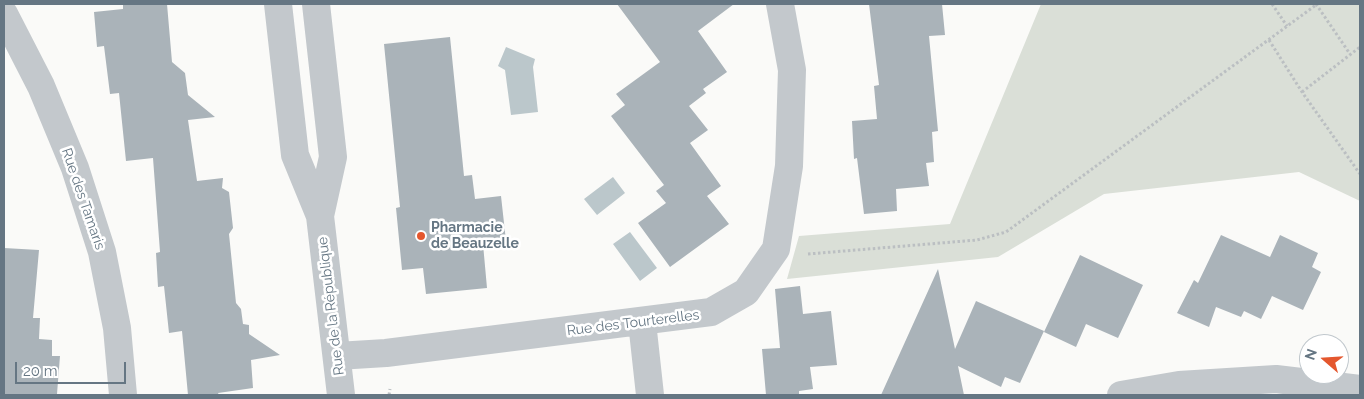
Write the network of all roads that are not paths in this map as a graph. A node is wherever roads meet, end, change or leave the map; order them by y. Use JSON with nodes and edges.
{"nodes":[{"id":1,"x":278,"y":4,"type":"edge"},
{"id":2,"x":316,"y":4,"type":"edge"},
{"id":3,"x":780,"y":4,"type":"edge"},
{"id":4,"x":4,"y":14,"type":"edge"},
{"id":5,"x":320,"y":216,"type":"junction"},
{"id":6,"x":642,"y":322,"type":"junction"},
{"id":7,"x":337,"y":356,"type":"junction"},
{"id":8,"x":1360,"y":389,"type":"edge"},
{"id":9,"x":123,"y":395,"type":"edge"},
{"id":10,"x":341,"y":395,"type":"edge"},
{"id":11,"x":650,"y":395,"type":"edge"},
{"id":12,"x":1121,"y":395,"type":"edge"}],
"edges":[{"from":1,"to":5,"type":"street","name":"Rue de la République"},
{"from":2,"to":5,"type":"street","name":"Rue de la République"},
{"from":3,"to":6,"type":"street","name":"Rue des Tourterelles"},
{"from":4,"to":9,"type":"street","name":"Rue des Tamaris"},
{"from":5,"to":7,"type":"street","name":"Rue de la République"},
{"from":6,"to":7,"type":"street","name":"Rue des Tourterelles"},
{"from":6,"to":11,"type":"street"},
{"from":7,"to":10,"type":"street","name":"Rue de la République"},
{"from":8,"to":12,"type":"street"}]}
